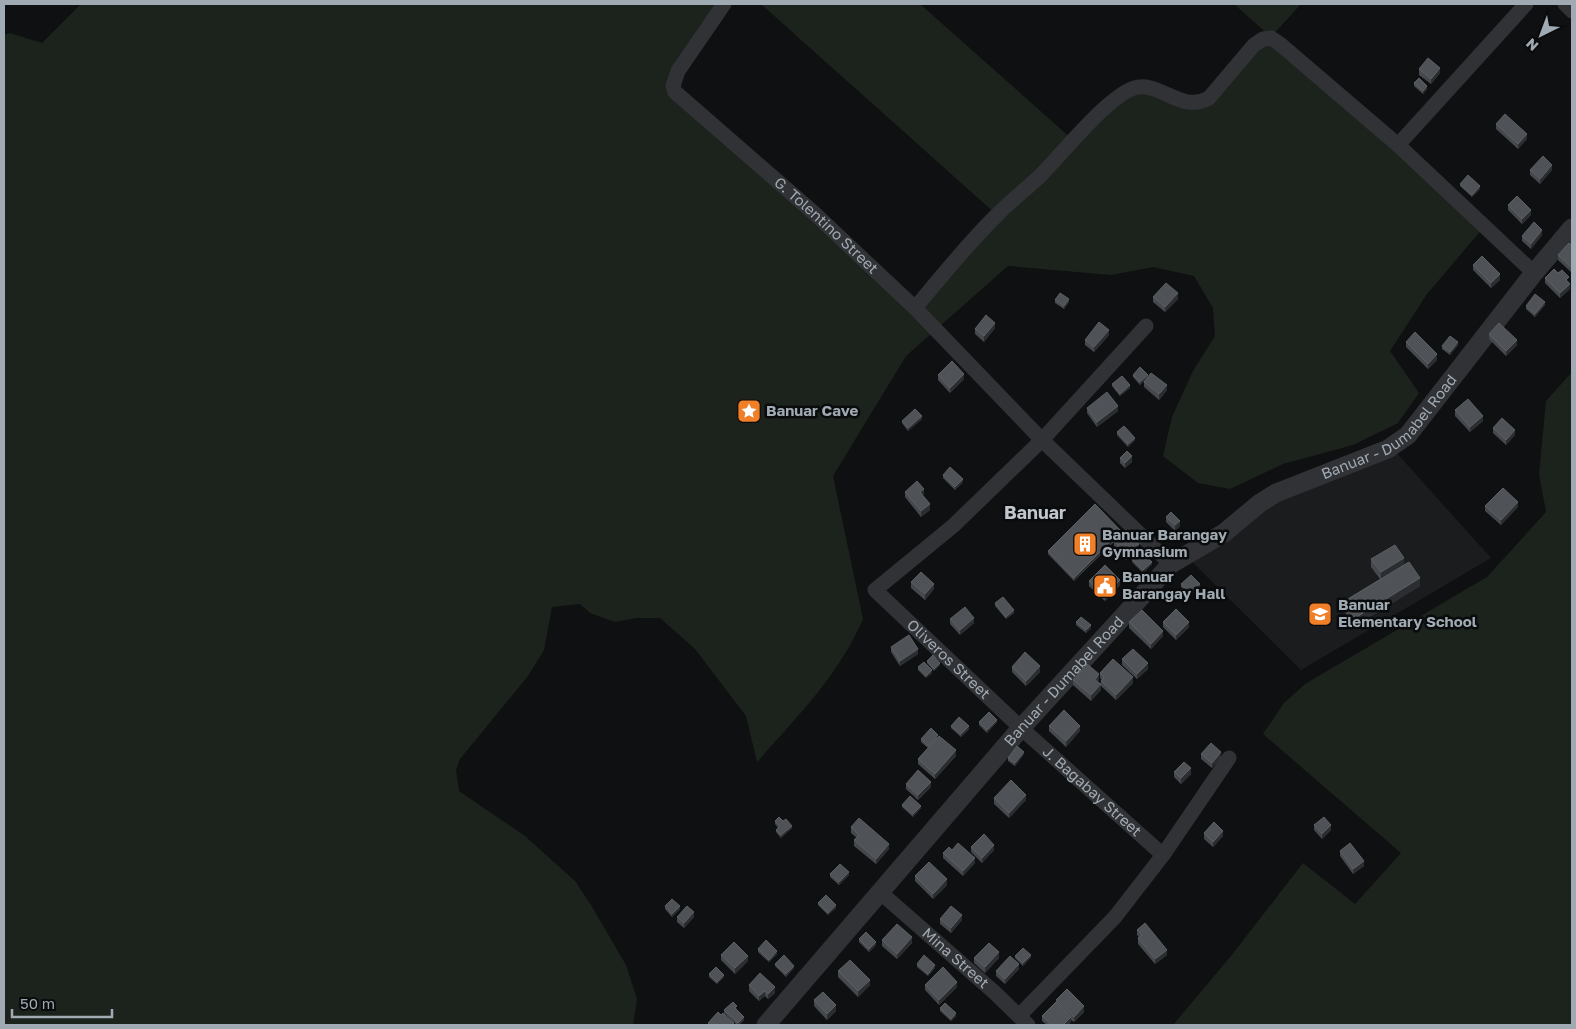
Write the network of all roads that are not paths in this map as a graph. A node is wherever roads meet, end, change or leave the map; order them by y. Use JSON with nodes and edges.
{"nodes":[{"id":1,"x":724,"y":4,"type":"edge"},
{"id":2,"x":1526,"y":4,"type":"edge"},
{"id":3,"x":1564,"y":4,"type":"edge"},
{"id":4,"x":1572,"y":11,"type":"edge"},
{"id":5,"x":1398,"y":145,"type":"junction"},
{"id":6,"x":1572,"y":228,"type":"edge"},
{"id":7,"x":1534,"y":273,"type":"junction"},
{"id":8,"x":916,"y":308,"type":"junction"},
{"id":9,"x":1146,"y":326,"type":"dead end"},
{"id":10,"x":1042,"y":440,"type":"junction"},
{"id":11,"x":1171,"y":564,"type":"junction"},
{"id":12,"x":1021,"y":728,"type":"junction"},
{"id":13,"x":1228,"y":758,"type":"dead end"},
{"id":14,"x":1163,"y":856,"type":"junction"},
{"id":15,"x":880,"y":893,"type":"junction"},
{"id":16,"x":1023,"y":1021,"type":"edge"},
{"id":17,"x":766,"y":1025,"type":"edge"}],
"edges":[{"from":1,"to":8,"type":"street","name":"G. Tolentino Street"},
{"from":2,"to":5,"type":"street"},
{"from":3,"to":4,"type":"street"},
{"from":5,"to":7,"type":"street"},
{"from":5,"to":8,"type":"street"},
{"from":6,"to":7,"type":"street","name":"Banuar - Dumabel Road"},
{"from":7,"to":11,"type":"street","name":"Banuar - Dumabel Road"},
{"from":8,"to":10,"type":"street","name":"G. Tolentino Street"},
{"from":9,"to":10,"type":"street"},
{"from":10,"to":11,"type":"street","name":"G. Tolentino Street"},
{"from":10,"to":12,"type":"street","name":"Oliveros Street"},
{"from":11,"to":12,"type":"street","name":"Banuar - Dumabel Road"},
{"from":12,"to":14,"type":"street","name":"J. Bagabay Street"},
{"from":12,"to":15,"type":"street","name":"Banuar - Dumabel Road"},
{"from":13,"to":14,"type":"street"},
{"from":14,"to":16,"type":"street"},
{"from":15,"to":16,"type":"street","name":"Mina Street"},
{"from":15,"to":17,"type":"street","name":"Banuar - Dumabel Road"}]}
